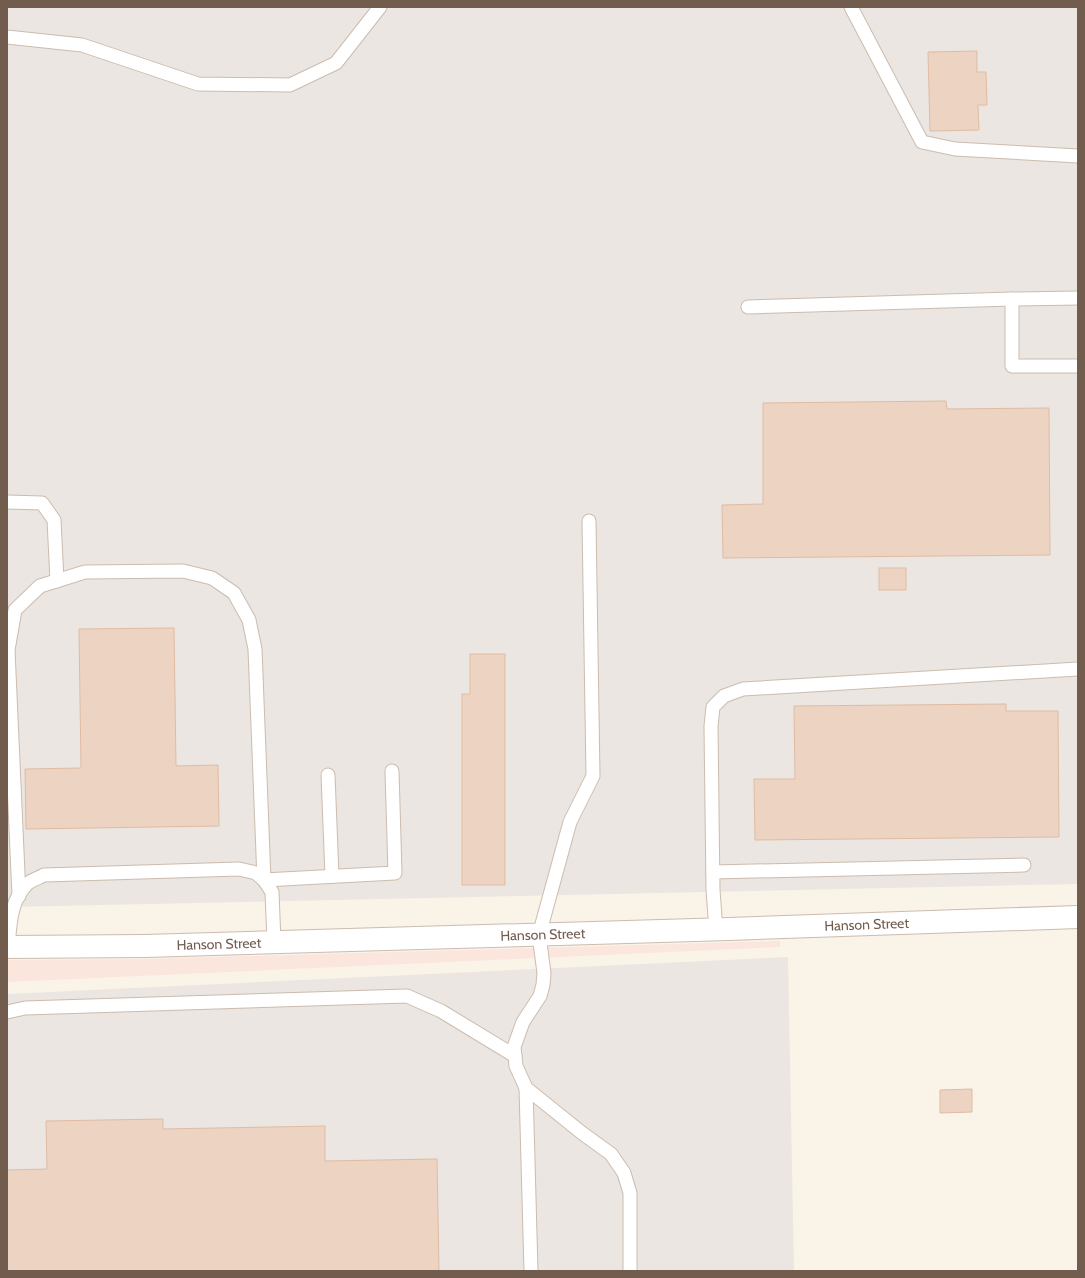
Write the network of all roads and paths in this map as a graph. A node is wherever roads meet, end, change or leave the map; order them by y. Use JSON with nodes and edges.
{"nodes":[{"id":1,"x":380,"y":7,"type":"edge"},
{"id":2,"x":851,"y":7,"type":"edge"},
{"id":3,"x":7,"y":37,"type":"edge"},
{"id":4,"x":1078,"y":156,"type":"edge"},
{"id":5,"x":1078,"y":298,"type":"edge"},
{"id":6,"x":1012,"y":299,"type":"junction"},
{"id":7,"x":748,"y":307,"type":"dead end"},
{"id":8,"x":1078,"y":366,"type":"edge"},
{"id":9,"x":7,"y":502,"type":"edge"},
{"id":10,"x":589,"y":521,"type":"dead end"},
{"id":11,"x":57,"y":581,"type":"junction"},
{"id":12,"x":1078,"y":669,"type":"edge"},
{"id":13,"x":392,"y":772,"type":"dead end"},
{"id":14,"x":328,"y":775,"type":"dead end"},
{"id":15,"x":1024,"y":865,"type":"dead end"},
{"id":16,"x":713,"y":872,"type":"junction"},
{"id":17,"x":332,"y":876,"type":"junction"},
{"id":18,"x":264,"y":880,"type":"junction"},
{"id":19,"x":12,"y":882,"type":"edge"},
{"id":20,"x":19,"y":896,"type":"junction"},
{"id":21,"x":1078,"y":917,"type":"edge"},
{"id":22,"x":716,"y":930,"type":"junction"},
{"id":23,"x":538,"y":935,"type":"junction"},
{"id":24,"x":274,"y":942,"type":"junction"},
{"id":25,"x":8,"y":947,"type":"edge"},
{"id":26,"x":7,"y":1012,"type":"edge"},
{"id":27,"x":515,"y":1056,"type":"junction"},
{"id":28,"x":526,"y":1088,"type":"junction"},
{"id":29,"x":531,"y":1271,"type":"edge"},
{"id":30,"x":630,"y":1271,"type":"edge"}],
"edges":[{"from":1,"to":3,"type":"lane"},
{"from":2,"to":4,"type":"lane"},
{"from":5,"to":6,"type":"lane"},
{"from":6,"to":7,"type":"lane"},
{"from":6,"to":8,"type":"lane"},
{"from":9,"to":11,"type":"lane"},
{"from":10,"to":23,"type":"lane"},
{"from":11,"to":18,"type":"lane"},
{"from":11,"to":19,"type":"lane"},
{"from":12,"to":16,"type":"lane"},
{"from":13,"to":17,"type":"lane"},
{"from":14,"to":17,"type":"lane"},
{"from":15,"to":16,"type":"lane"},
{"from":16,"to":22,"type":"lane"},
{"from":17,"to":18,"type":"lane"},
{"from":18,"to":20,"type":"lane"},
{"from":18,"to":24,"type":"lane"},
{"from":19,"to":20,"type":"lane"},
{"from":20,"to":25,"type":"lane"},
{"from":21,"to":22,"type":"street","name":"Hanson Street"},
{"from":22,"to":23,"type":"street","name":"Hanson Street"},
{"from":23,"to":24,"type":"street","name":"Hanson Street"},
{"from":23,"to":27,"type":"lane"},
{"from":24,"to":25,"type":"street","name":"Hanson Street"},
{"from":26,"to":27,"type":"lane"},
{"from":27,"to":28,"type":"lane"},
{"from":28,"to":29,"type":"lane"},
{"from":28,"to":30,"type":"lane"}]}
